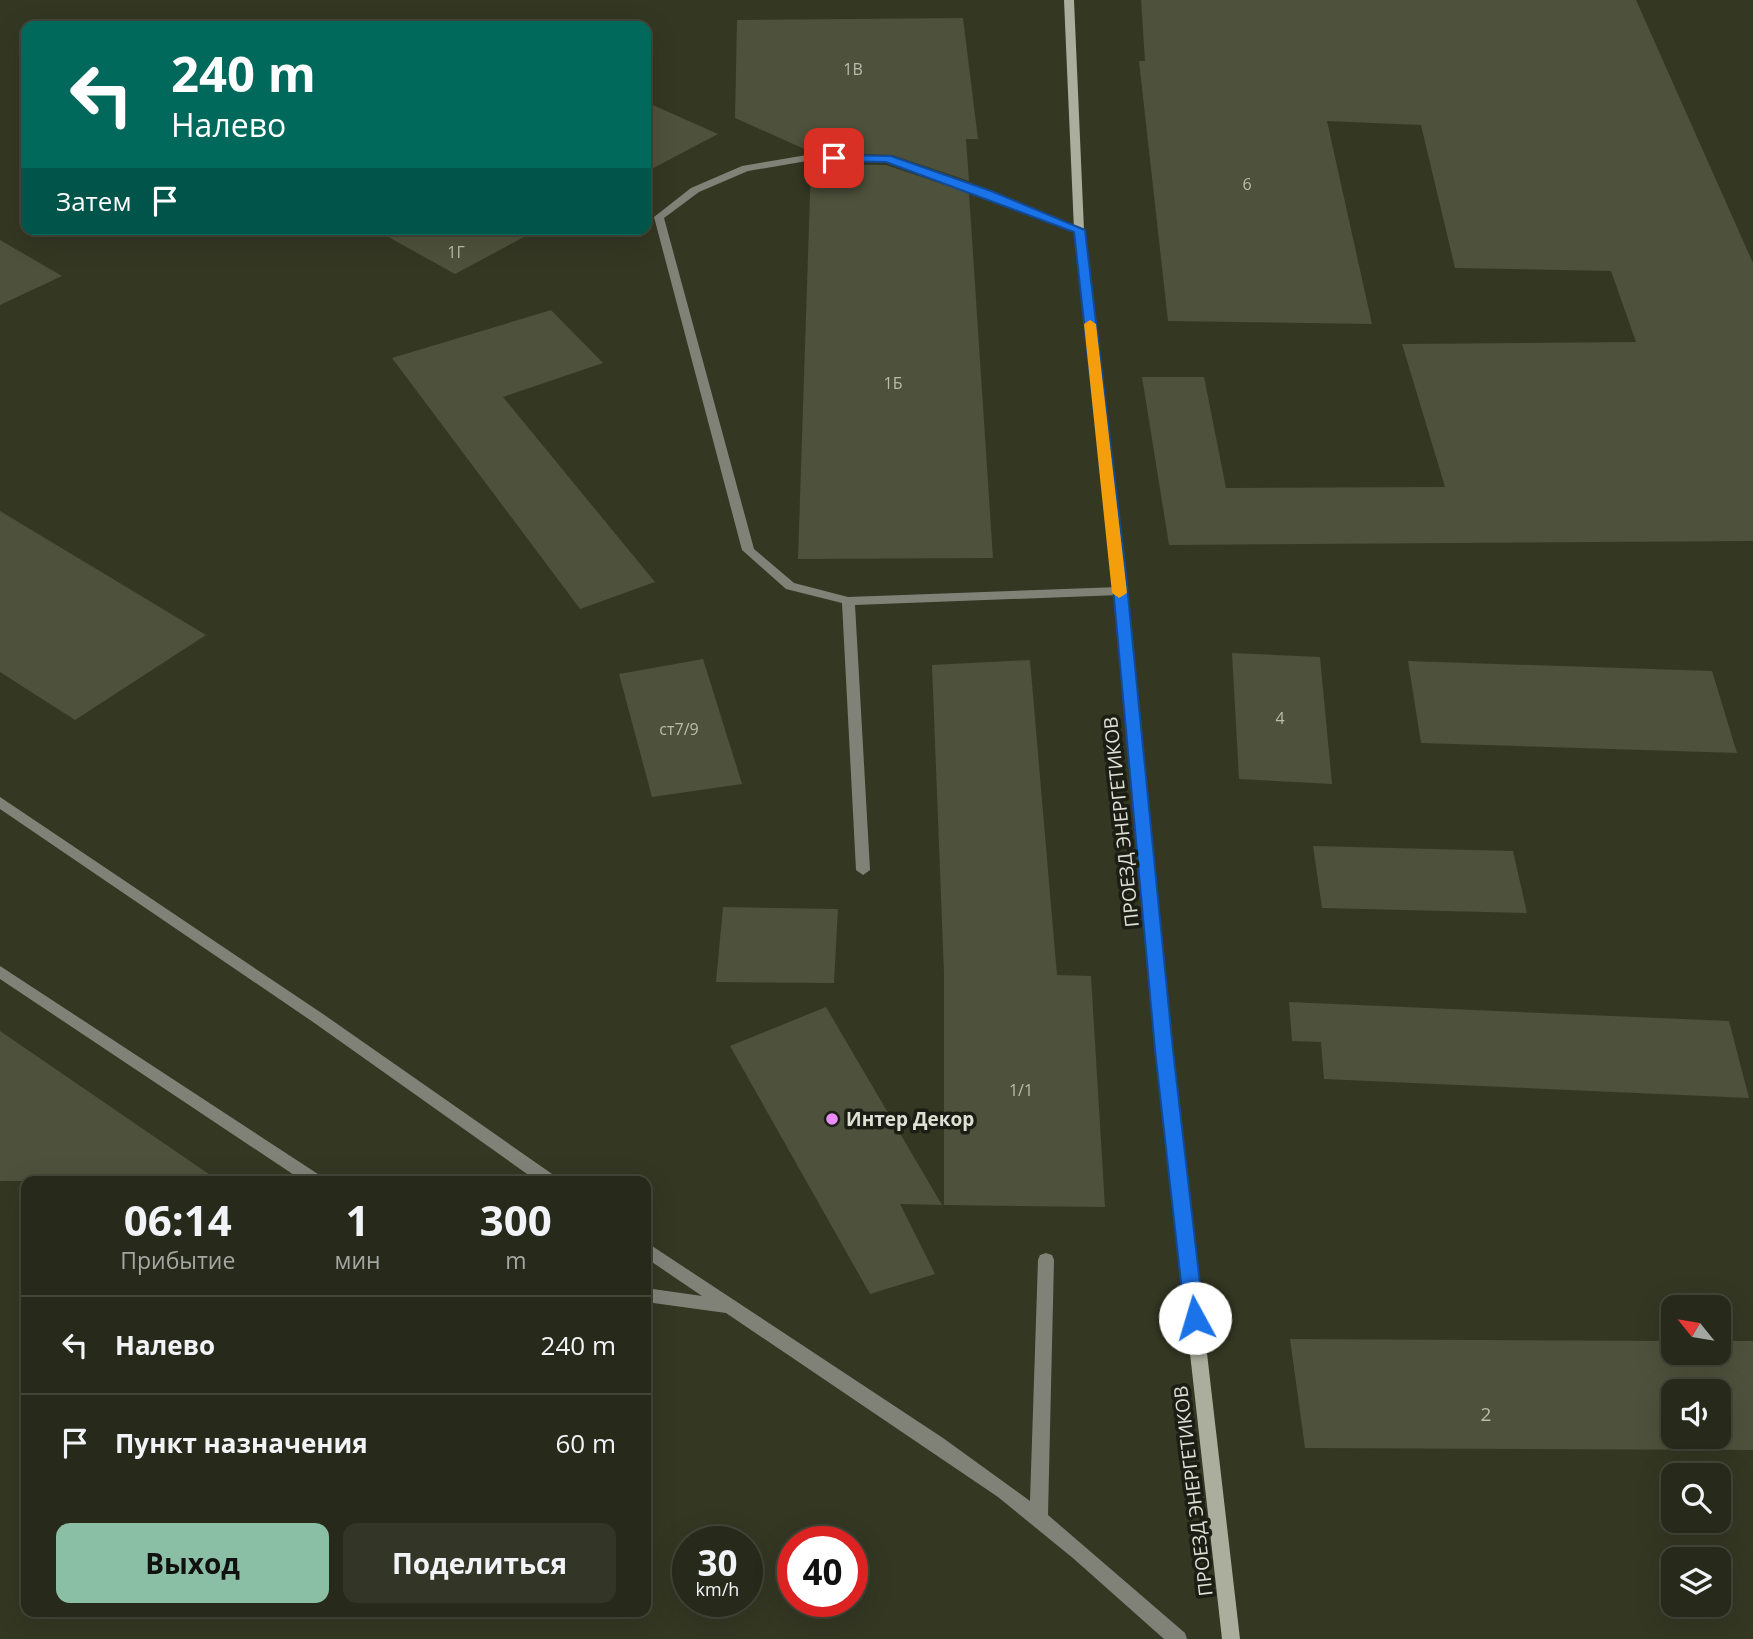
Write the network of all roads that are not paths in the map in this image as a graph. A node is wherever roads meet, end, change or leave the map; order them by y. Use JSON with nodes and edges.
{"nodes":[{"id":1,"x":1069,"y":0,"type":"edge"},
{"id":2,"x":1079,"y":230,"type":"junction"},
{"id":3,"x":1119,"y":592,"type":"junction"},
{"id":4,"x":848,"y":601,"type":"junction"},
{"id":5,"x":0,"y":802,"type":"edge"},
{"id":6,"x":863,"y":870,"type":"dead end"},
{"id":7,"x":0,"y":972,"type":"edge"},
{"id":8,"x":307,"y":1176,"type":"edge"},
{"id":9,"x":542,"y":1176,"type":"edge"},
{"id":10,"x":651,"y":1253,"type":"edge"},
{"id":11,"x":1046,"y":1261,"type":"dead end"},
{"id":12,"x":651,"y":1295,"type":"edge"},
{"id":13,"x":729,"y":1308,"type":"junction"},
{"id":14,"x":1039,"y":1517,"type":"junction"},
{"id":15,"x":1178,"y":1639,"type":"edge"},
{"id":16,"x":1231,"y":1639,"type":"edge"}],
"edges":[{"from":1,"to":2,"type":"street","name":"ПРОЕЗД ЭНЕРГЕТИКОВ"},
{"from":2,"to":3,"type":"street","name":"ПРОЕЗД ЭНЕРГЕТИКОВ"},
{"from":2,"to":4,"type":"lane"},
{"from":3,"to":4,"type":"lane"},
{"from":3,"to":16,"type":"street","name":"ПРОЕЗД ЭНЕРГЕТИКОВ"},
{"from":4,"to":6,"type":"lane"},
{"from":5,"to":9,"type":"lane"},
{"from":7,"to":8,"type":"lane"},
{"from":10,"to":13,"type":"lane"},
{"from":11,"to":14,"type":"lane"},
{"from":12,"to":13,"type":"lane"},
{"from":13,"to":14,"type":"lane"},
{"from":14,"to":15,"type":"lane"}]}
